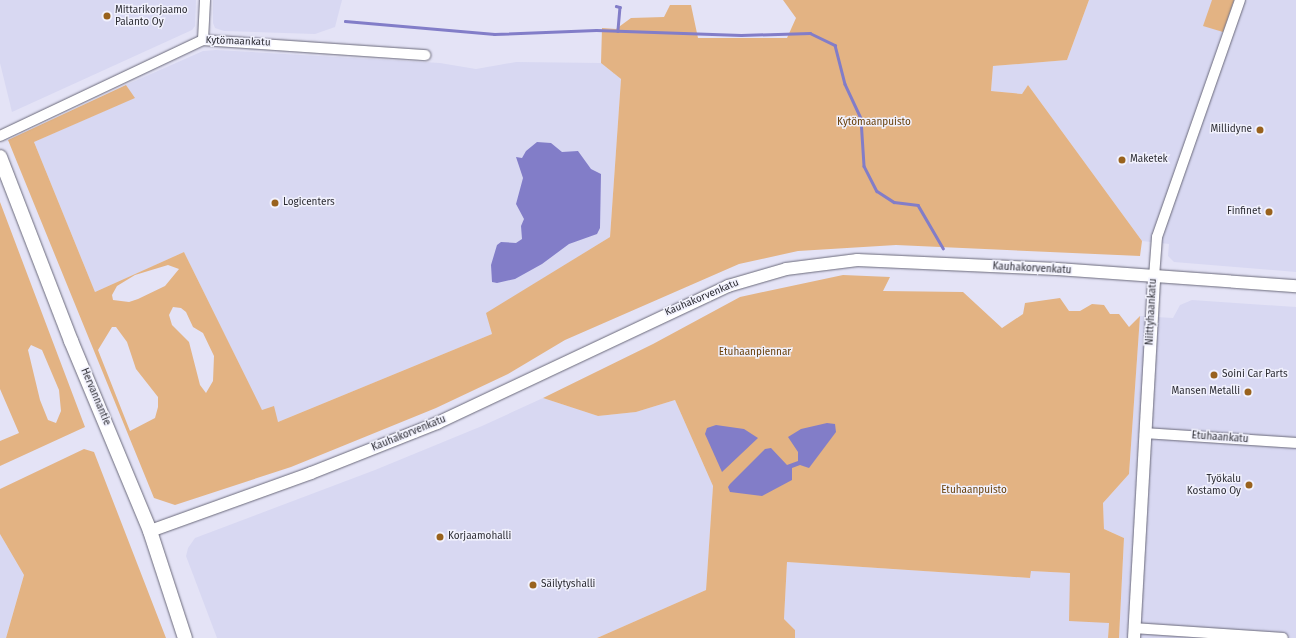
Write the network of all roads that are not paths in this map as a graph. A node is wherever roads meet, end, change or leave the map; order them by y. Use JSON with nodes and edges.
{"nodes":[{"id":1,"x":205,"y":0,"type":"edge"},
{"id":2,"x":1240,"y":0,"type":"edge"},
{"id":3,"x":203,"y":40,"type":"junction"},
{"id":4,"x":424,"y":54,"type":"dead end"},
{"id":5,"x":0,"y":136,"type":"edge"},
{"id":6,"x":0,"y":157,"type":"edge"},
{"id":7,"x":1154,"y":277,"type":"junction"},
{"id":8,"x":1296,"y":286,"type":"edge"},
{"id":9,"x":1145,"y":433,"type":"junction"},
{"id":10,"x":1296,"y":443,"type":"edge"},
{"id":11,"x":150,"y":531,"type":"junction"},
{"id":12,"x":1134,"y":633,"type":"edge"},
{"id":13,"x":184,"y":638,"type":"edge"},
{"id":14,"x":1283,"y":638,"type":"edge"}],
"edges":[{"from":1,"to":3,"type":"street"},
{"from":2,"to":7,"type":"street","name":"Niittyhaankatu"},
{"from":3,"to":4,"type":"street","name":"Kytömaankatu"},
{"from":3,"to":5,"type":"street","name":"Kytömaankatu"},
{"from":6,"to":11,"type":"main road","name":"Hervannantie"},
{"from":7,"to":8,"type":"street","name":"Kauhakorvenkatu"},
{"from":7,"to":9,"type":"street","name":"Niittyhaankatu"},
{"from":7,"to":11,"type":"street","name":"Kauhakorvenkatu"},
{"from":9,"to":10,"type":"street","name":"Etuhaankatu"},
{"from":9,"to":12,"type":"street","name":"Niittyhaankatu"},
{"from":11,"to":13,"type":"main road","name":"Hervannantie"},
{"from":12,"to":14,"type":"street"}]}
